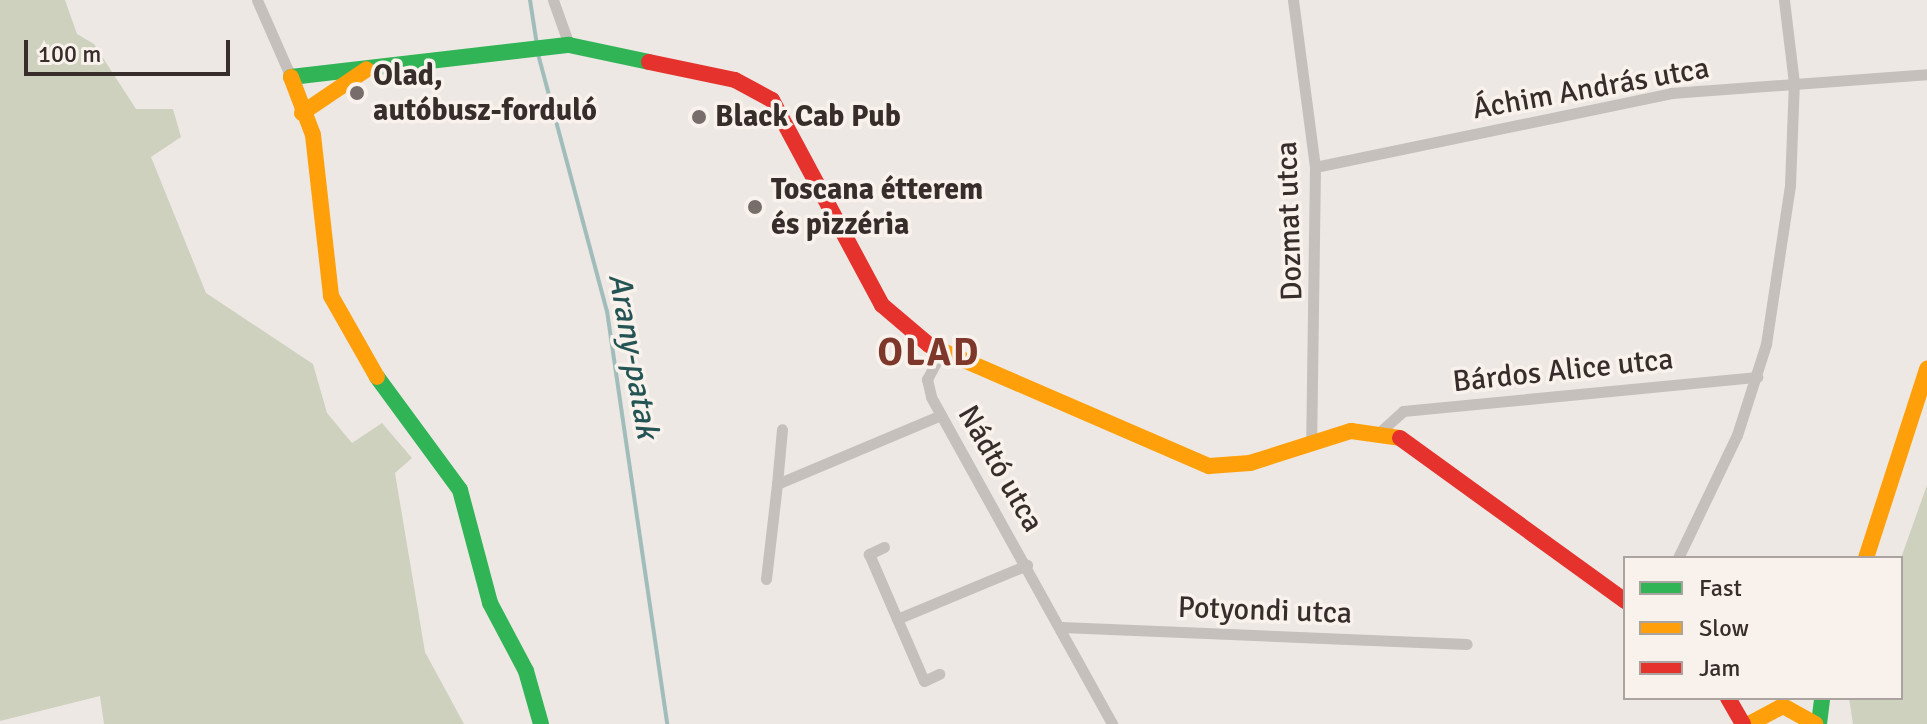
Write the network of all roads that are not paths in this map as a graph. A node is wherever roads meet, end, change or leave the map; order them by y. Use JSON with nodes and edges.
{"nodes":[{"id":1,"x":257,"y":0,"type":"edge"},
{"id":2,"x":553,"y":0,"type":"edge"},
{"id":3,"x":1293,"y":0,"type":"edge"},
{"id":4,"x":1784,"y":0,"type":"edge"},
{"id":5,"x":563,"y":45,"type":"junction"},
{"id":6,"x":377,"y":64,"type":"junction"},
{"id":7,"x":1927,"y":74,"type":"edge"},
{"id":8,"x":290,"y":75,"type":"junction"},
{"id":9,"x":1794,"y":83,"type":"junction"},
{"id":10,"x":302,"y":113,"type":"junction"},
{"id":11,"x":1315,"y":167,"type":"junction"},
{"id":12,"x":941,"y":353,"type":"junction"},
{"id":13,"x":1927,"y":369,"type":"edge"},
{"id":14,"x":1757,"y":377,"type":"junction"},
{"id":15,"x":941,"y":415,"type":"junction"},
{"id":16,"x":782,"y":429,"type":"dead end"},
{"id":17,"x":1381,"y":431,"type":"junction"},
{"id":18,"x":1311,"y":440,"type":"junction"},
{"id":19,"x":777,"y":484,"type":"junction"},
{"id":20,"x":884,"y":547,"type":"dead end"},
{"id":21,"x":1679,"y":556,"type":"edge"},
{"id":22,"x":1867,"y":556,"type":"edge"},
{"id":23,"x":1027,"y":565,"type":"junction"},
{"id":24,"x":766,"y":579,"type":"dead end"},
{"id":25,"x":1623,"y":599,"type":"edge"},
{"id":26,"x":897,"y":619,"type":"junction"},
{"id":27,"x":1062,"y":627,"type":"junction"},
{"id":28,"x":1467,"y":644,"type":"dead end"},
{"id":29,"x":939,"y":674,"type":"dead end"},
{"id":30,"x":1729,"y":700,"type":"edge"},
{"id":31,"x":1822,"y":700,"type":"edge"},
{"id":32,"x":1783,"y":704,"type":"edge"},
{"id":33,"x":541,"y":724,"type":"edge"},
{"id":34,"x":1112,"y":724,"type":"edge"},
{"id":35,"x":1746,"y":724,"type":"edge"},
{"id":36,"x":1817,"y":724,"type":"edge"}],
"edges":[{"from":1,"to":8,"type":"street"},
{"from":2,"to":5,"type":"street"},
{"from":3,"to":11,"type":"street","name":"Dozmat utca"},
{"from":4,"to":9,"type":"street"},
{"from":5,"to":6,"type":"street"},
{"from":5,"to":12,"type":"street"},
{"from":6,"to":8,"type":"street"},
{"from":6,"to":10,"type":"street"},
{"from":7,"to":9,"type":"street","name":"Áchim András utca"},
{"from":8,"to":10,"type":"street"},
{"from":9,"to":11,"type":"street","name":"Áchim András utca"},
{"from":9,"to":14,"type":"street"},
{"from":10,"to":33,"type":"street"},
{"from":11,"to":18,"type":"street","name":"Dozmat utca"},
{"from":12,"to":15,"type":"street","name":"Nádtó utca"},
{"from":12,"to":18,"type":"street"},
{"from":13,"to":22,"type":"street"},
{"from":14,"to":17,"type":"street","name":"Bárdos Alice utca"},
{"from":14,"to":21,"type":"street"},
{"from":15,"to":19,"type":"street"},
{"from":15,"to":23,"type":"street","name":"Nádtó utca"},
{"from":16,"to":19,"type":"street"},
{"from":17,"to":18,"type":"street"},
{"from":17,"to":25,"type":"street"},
{"from":19,"to":24,"type":"street"},
{"from":20,"to":26,"type":"street"},
{"from":23,"to":26,"type":"street","name":"Nádtó utca"},
{"from":23,"to":27,"type":"street","name":"Nádtó utca"},
{"from":26,"to":29,"type":"street"},
{"from":27,"to":28,"type":"street","name":"Potyondi utca"},
{"from":27,"to":34,"type":"street","name":"Nádtó utca"},
{"from":30,"to":35,"type":"street"},
{"from":31,"to":36,"type":"street"},
{"from":32,"to":35,"type":"street"},
{"from":32,"to":36,"type":"street"}]}
